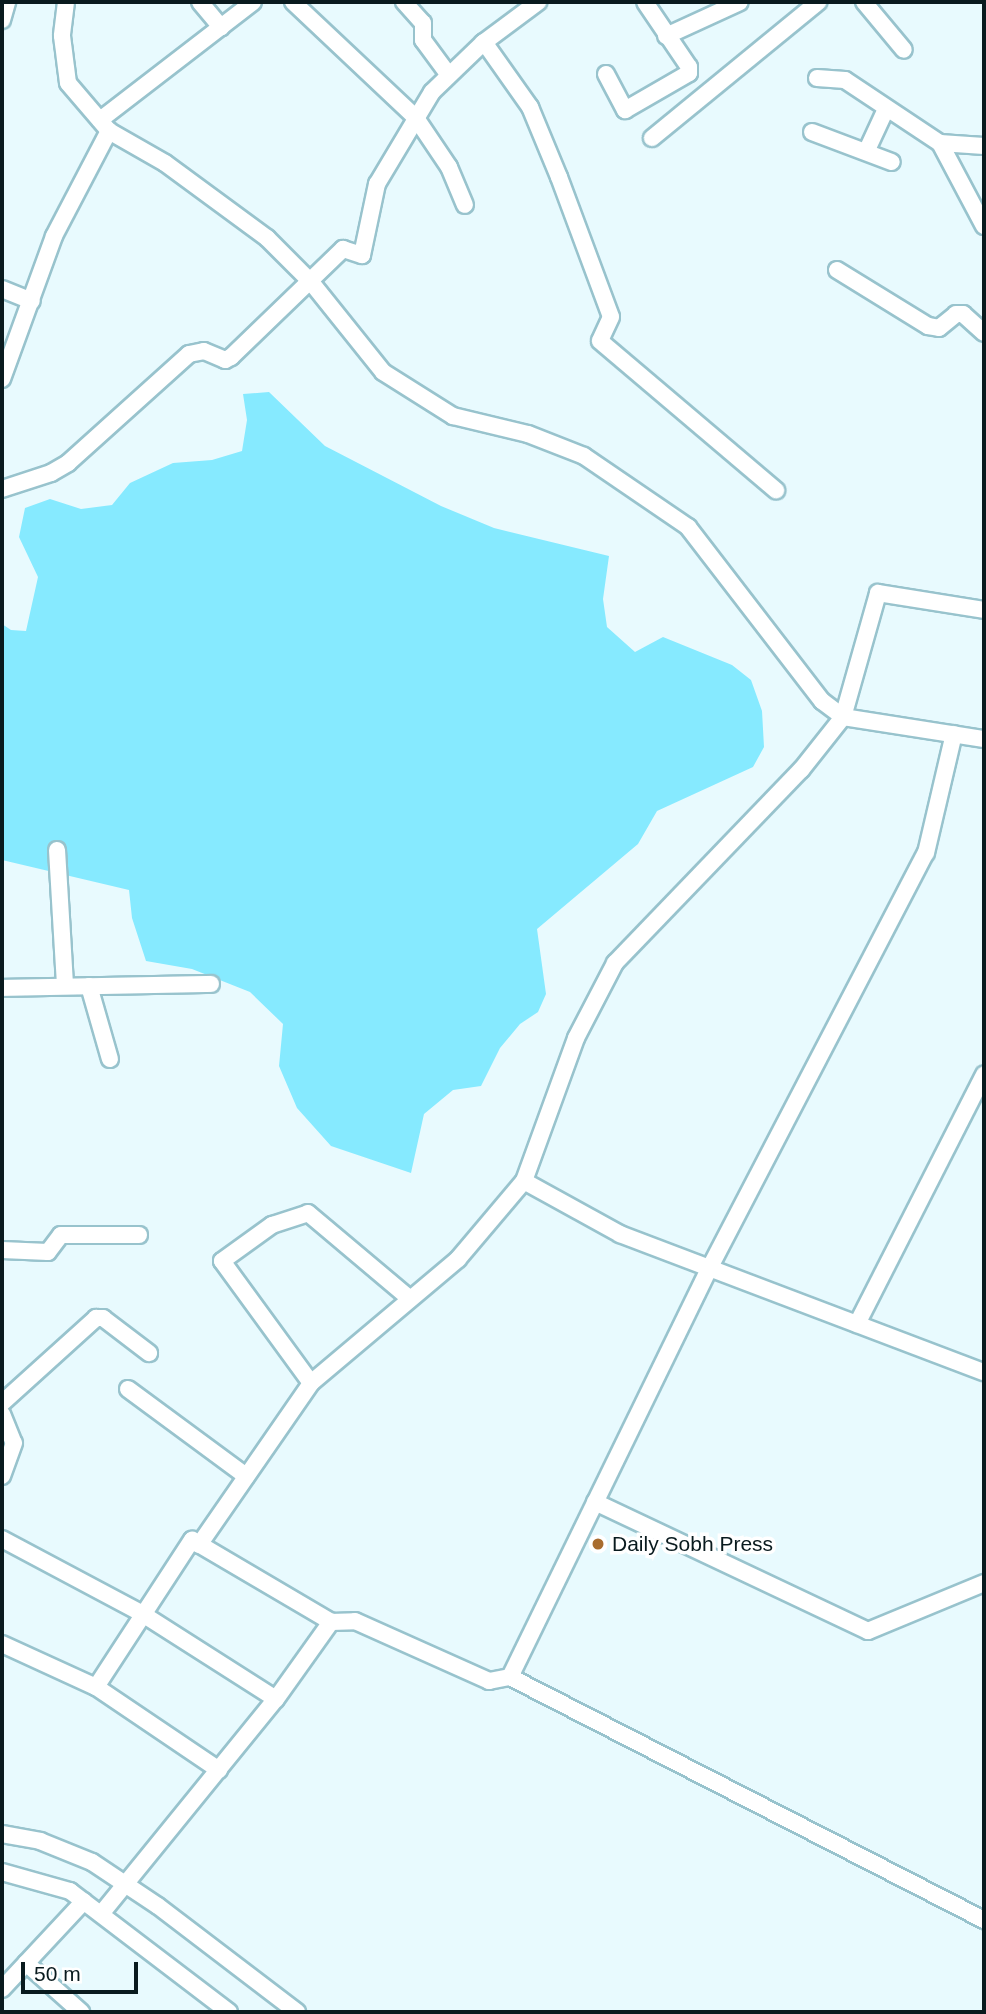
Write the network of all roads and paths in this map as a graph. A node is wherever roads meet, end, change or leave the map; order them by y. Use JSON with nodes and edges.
{"nodes":[{"id":1,"x":7,"y":2,"type":"edge"},
{"id":2,"x":66,"y":2,"type":"edge"},
{"id":3,"x":200,"y":2,"type":"edge"},
{"id":4,"x":254,"y":2,"type":"edge"},
{"id":5,"x":293,"y":2,"type":"edge"},
{"id":6,"x":404,"y":2,"type":"edge"},
{"id":7,"x":538,"y":2,"type":"edge"},
{"id":8,"x":645,"y":2,"type":"edge"},
{"id":9,"x":740,"y":2,"type":"edge"},
{"id":10,"x":818,"y":2,"type":"edge"},
{"id":11,"x":864,"y":2,"type":"edge"},
{"id":12,"x":711,"y":8,"type":"edge"},
{"id":13,"x":2,"y":20,"type":"edge"},
{"id":14,"x":220,"y":27,"type":"junction"},
{"id":15,"x":666,"y":36,"type":"junction"},
{"id":16,"x":484,"y":42,"type":"junction"},
{"id":17,"x":904,"y":50,"type":"dead end"},
{"id":18,"x":448,"y":74,"type":"junction"},
{"id":19,"x":606,"y":74,"type":"dead end"},
{"id":20,"x":817,"y":78,"type":"dead end"},
{"id":21,"x":887,"y":109,"type":"junction"},
{"id":22,"x":416,"y":118,"type":"junction"},
{"id":23,"x":104,"y":126,"type":"junction"},
{"id":24,"x":812,"y":132,"type":"dead end"},
{"id":25,"x":652,"y":138,"type":"dead end"},
{"id":26,"x":940,"y":143,"type":"junction"},
{"id":27,"x":984,"y":146,"type":"edge"},
{"id":28,"x":867,"y":150,"type":"junction"},
{"id":29,"x":892,"y":162,"type":"dead end"},
{"id":30,"x":465,"y":205,"type":"dead end"},
{"id":31,"x":984,"y":226,"type":"edge"},
{"id":32,"x":837,"y":270,"type":"dead end"},
{"id":33,"x":311,"y":282,"type":"junction"},
{"id":34,"x":2,"y":289,"type":"edge"},
{"id":35,"x":32,"y":301,"type":"junction"},
{"id":36,"x":984,"y":334,"type":"edge"},
{"id":37,"x":2,"y":379,"type":"edge"},
{"id":38,"x":2,"y":489,"type":"edge"},
{"id":39,"x":776,"y":490,"type":"dead end"},
{"id":40,"x":984,"y":610,"type":"edge"},
{"id":41,"x":843,"y":717,"type":"junction"},
{"id":42,"x":954,"y":734,"type":"junction"},
{"id":43,"x":984,"y":739,"type":"edge"},
{"id":44,"x":57,"y":850,"type":"dead end"},
{"id":45,"x":211,"y":984,"type":"dead end"},
{"id":46,"x":65,"y":986,"type":"junction"},
{"id":47,"x":89,"y":986,"type":"junction"},
{"id":48,"x":2,"y":988,"type":"edge"},
{"id":49,"x":110,"y":1059,"type":"dead end"},
{"id":50,"x":984,"y":1075,"type":"edge"},
{"id":51,"x":524,"y":1181,"type":"junction"},
{"id":52,"x":139,"y":1235,"type":"dead end"},
{"id":53,"x":2,"y":1250,"type":"edge"},
{"id":54,"x":709,"y":1269,"type":"junction"},
{"id":55,"x":410,"y":1299,"type":"junction"},
{"id":56,"x":857,"y":1324,"type":"junction"},
{"id":57,"x":149,"y":1353,"type":"dead end"},
{"id":58,"x":984,"y":1372,"type":"edge"},
{"id":59,"x":312,"y":1383,"type":"junction"},
{"id":60,"x":128,"y":1389,"type":"dead end"},
{"id":61,"x":2,"y":1403,"type":"edge"},
{"id":62,"x":2,"y":1414,"type":"edge"},
{"id":63,"x":2,"y":1476,"type":"edge"},
{"id":64,"x":246,"y":1476,"type":"junction"},
{"id":65,"x":595,"y":1502,"type":"junction"},
{"id":66,"x":2,"y":1539,"type":"edge"},
{"id":67,"x":199,"y":1545,"type":"junction"},
{"id":68,"x":984,"y":1583,"type":"edge"},
{"id":69,"x":141,"y":1614,"type":"junction"},
{"id":70,"x":331,"y":1622,"type":"junction"},
{"id":71,"x":2,"y":1644,"type":"edge"},
{"id":72,"x":510,"y":1676,"type":"junction"},
{"id":73,"x":96,"y":1687,"type":"junction"},
{"id":74,"x":276,"y":1699,"type":"junction"},
{"id":75,"x":219,"y":1770,"type":"junction"},
{"id":76,"x":2,"y":1834,"type":"edge"},
{"id":77,"x":2,"y":1872,"type":"edge"},
{"id":78,"x":127,"y":1885,"type":"junction"},
{"id":79,"x":84,"y":1901,"type":"junction"},
{"id":80,"x":101,"y":1914,"type":"junction"},
{"id":81,"x":984,"y":1920,"type":"edge"},
{"id":82,"x":26,"y":1963,"type":"junction"},
{"id":83,"x":2,"y":1989,"type":"edge"},
{"id":84,"x":81,"y":2012,"type":"edge"},
{"id":85,"x":229,"y":2012,"type":"edge"},
{"id":86,"x":297,"y":2012,"type":"edge"}],
"edges":[{"from":1,"to":13,"type":"street"},
{"from":2,"to":23,"type":"street"},
{"from":3,"to":14,"type":"street"},
{"from":4,"to":14,"type":"street"},
{"from":5,"to":22,"type":"street"},
{"from":6,"to":18,"type":"street"},
{"from":7,"to":16,"type":"street"},
{"from":8,"to":15,"type":"street"},
{"from":9,"to":12,"type":"street"},
{"from":10,"to":25,"type":"street"},
{"from":11,"to":17,"type":"street"},
{"from":12,"to":15,"type":"street"},
{"from":14,"to":23,"type":"street"},
{"from":15,"to":19,"type":"street"},
{"from":16,"to":18,"type":"street"},
{"from":16,"to":39,"type":"street"},
{"from":18,"to":22,"type":"street"},
{"from":20,"to":21,"type":"street"},
{"from":21,"to":26,"type":"street"},
{"from":21,"to":28,"type":"street"},
{"from":22,"to":30,"type":"street"},
{"from":22,"to":33,"type":"street"},
{"from":23,"to":33,"type":"street"},
{"from":23,"to":35,"type":"street"},
{"from":24,"to":28,"type":"street"},
{"from":26,"to":27,"type":"street"},
{"from":26,"to":31,"type":"street"},
{"from":28,"to":29,"type":"street"},
{"from":32,"to":36,"type":"street"},
{"from":33,"to":38,"type":"street"},
{"from":33,"to":41,"type":"street"},
{"from":34,"to":35,"type":"street"},
{"from":35,"to":37,"type":"street"},
{"from":40,"to":41,"type":"street"},
{"from":41,"to":42,"type":"street"},
{"from":41,"to":51,"type":"street"},
{"from":42,"to":43,"type":"street"},
{"from":42,"to":54,"type":"street"},
{"from":44,"to":46,"type":"street"},
{"from":45,"to":47,"type":"street"},
{"from":46,"to":47,"type":"street"},
{"from":46,"to":48,"type":"street"},
{"from":47,"to":49,"type":"street"},
{"from":50,"to":56,"type":"street"},
{"from":51,"to":54,"type":"street"},
{"from":51,"to":55,"type":"street"},
{"from":52,"to":53,"type":"street"},
{"from":54,"to":56,"type":"street"},
{"from":54,"to":65,"type":"street"},
{"from":55,"to":59,"type":"street"},
{"from":55,"to":59,"type":"street"},
{"from":56,"to":58,"type":"street"},
{"from":57,"to":61,"type":"street"},
{"from":59,"to":64,"type":"street"},
{"from":60,"to":64,"type":"street"},
{"from":62,"to":63,"type":"street"},
{"from":64,"to":67,"type":"street"},
{"from":65,"to":68,"type":"street"},
{"from":65,"to":72,"type":"street"},
{"from":66,"to":69,"type":"street"},
{"from":67,"to":69,"type":"street"},
{"from":67,"to":70,"type":"street"},
{"from":69,"to":73,"type":"street"},
{"from":69,"to":74,"type":"street"},
{"from":70,"to":72,"type":"street"},
{"from":70,"to":74,"type":"street"},
{"from":71,"to":73,"type":"street"},
{"from":72,"to":81,"type":"street"},
{"from":73,"to":75,"type":"street"},
{"from":74,"to":75,"type":"street"},
{"from":75,"to":78,"type":"street"},
{"from":76,"to":78,"type":"street"},
{"from":77,"to":79,"type":"street"},
{"from":78,"to":80,"type":"street"},
{"from":78,"to":86,"type":"street"},
{"from":79,"to":80,"type":"street"},
{"from":79,"to":82,"type":"street"},
{"from":80,"to":85,"type":"street"},
{"from":82,"to":83,"type":"street"},
{"from":82,"to":84,"type":"street"}]}
